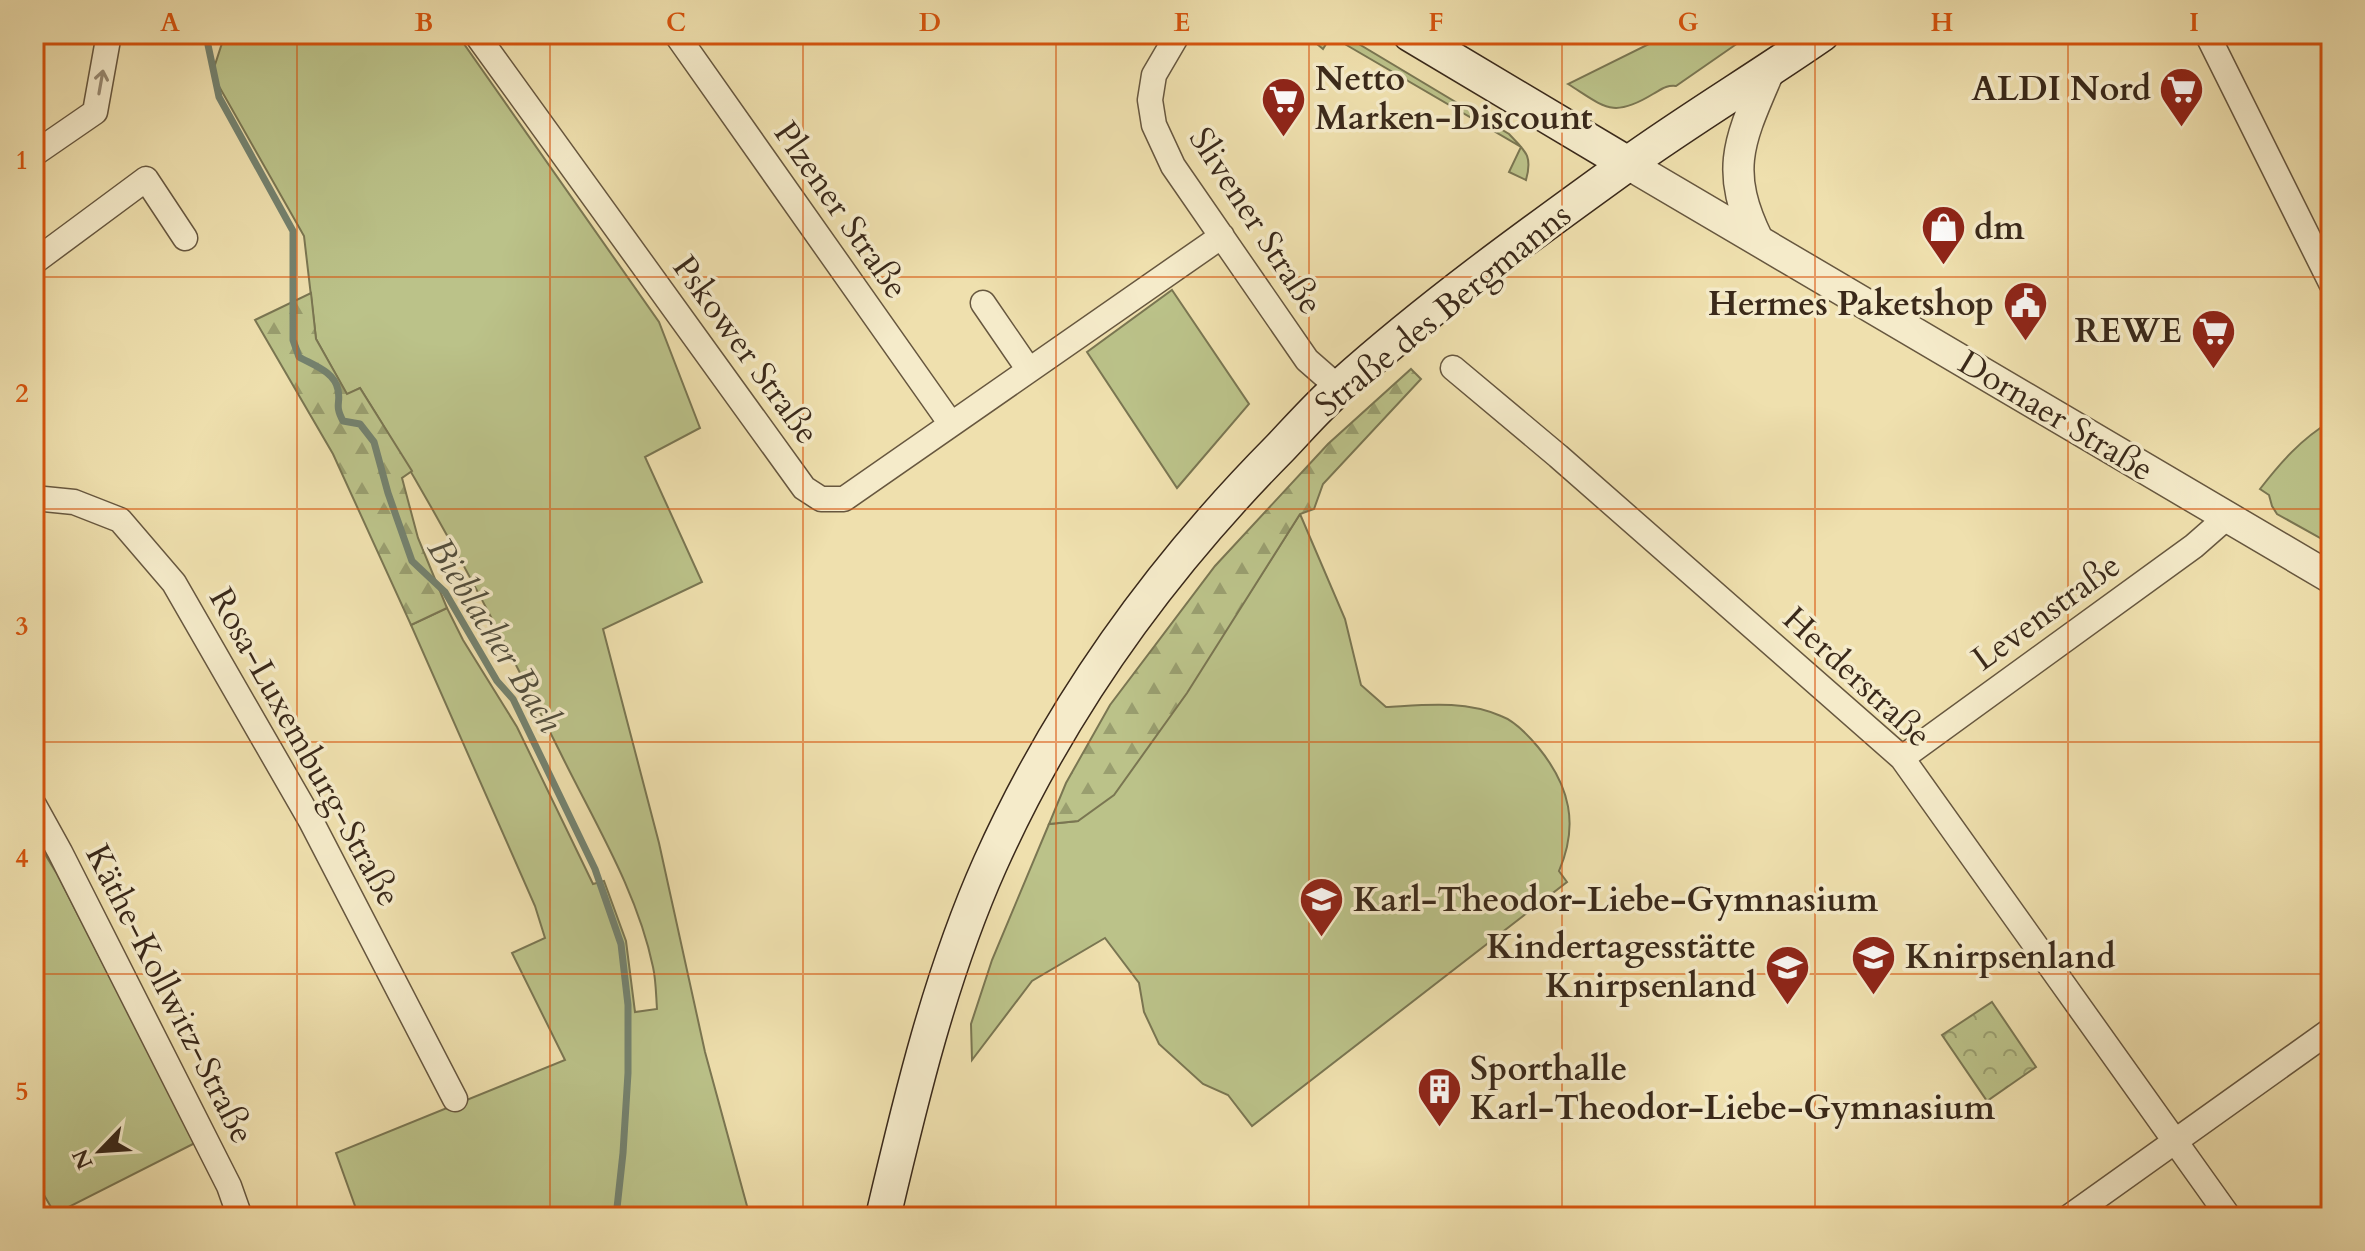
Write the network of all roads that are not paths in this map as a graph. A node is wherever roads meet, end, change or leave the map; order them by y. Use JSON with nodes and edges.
{"nodes":[{"id":1,"x":109,"y":34,"type":"edge"},
{"id":2,"x":476,"y":34,"type":"edge"},
{"id":3,"x":676,"y":34,"type":"edge"},
{"id":4,"x":1178,"y":34,"type":"edge"},
{"id":5,"x":1410,"y":34,"type":"edge"},
{"id":6,"x":1822,"y":34,"type":"edge"},
{"id":7,"x":2207,"y":34,"type":"edge"},
{"id":8,"x":1769,"y":71,"type":"junction"},
{"id":9,"x":34,"y":154,"type":"edge"},
{"id":10,"x":1628,"y":164,"type":"junction"},
{"id":11,"x":1222,"y":236,"type":"junction"},
{"id":12,"x":185,"y":238,"type":"dead end"},
{"id":13,"x":1758,"y":240,"type":"junction"},
{"id":14,"x":34,"y":262,"type":"edge"},
{"id":15,"x":2331,"y":283,"type":"edge"},
{"id":16,"x":983,"y":303,"type":"dead end"},
{"id":17,"x":1453,"y":368,"type":"dead end"},
{"id":18,"x":1029,"y":370,"type":"junction"},
{"id":19,"x":1327,"y":378,"type":"junction"},
{"id":20,"x":951,"y":424,"type":"junction"},
{"id":21,"x":34,"y":498,"type":"edge"},
{"id":22,"x":2227,"y":517,"type":"junction"},
{"id":23,"x":2331,"y":578,"type":"edge"},
{"id":24,"x":1902,"y":758,"type":"junction"},
{"id":25,"x":34,"y":805,"type":"edge"},
{"id":26,"x":2331,"y":1030,"type":"edge"},
{"id":27,"x":455,"y":1099,"type":"dead end"},
{"id":28,"x":2176,"y":1141,"type":"junction"},
{"id":29,"x":240,"y":1217,"type":"edge"},
{"id":30,"x":883,"y":1217,"type":"edge"},
{"id":31,"x":2069,"y":1217,"type":"edge"},
{"id":32,"x":2229,"y":1217,"type":"edge"}],
"edges":[{"from":9,"to":1,"type":"street","one_way":true},
{"from":2,"to":20,"type":"street","name":"Pskower Straße"},
{"from":3,"to":20,"type":"street","name":"Plzener Straße"},
{"from":4,"to":11,"type":"street","name":"Slivener Straße"},
{"from":5,"to":10,"type":"main road","name":"Dornaer Straße"},
{"from":6,"to":8,"type":"main road","name":"Straße des Bergmanns"},
{"from":7,"to":15,"type":"street"},
{"from":8,"to":10,"type":"main road","name":"Straße des Bergmanns"},
{"from":8,"to":13,"type":"street"},
{"from":10,"to":13,"type":"street","name":"Dornaer Straße"},
{"from":10,"to":19,"type":"main road","name":"Straße des Bergmanns"},
{"from":11,"to":18,"type":"street","name":"Pskower Straße"},
{"from":11,"to":19,"type":"street","name":"Slivener Straße"},
{"from":12,"to":14,"type":"street"},
{"from":13,"to":22,"type":"street","name":"Dornaer Straße"},
{"from":16,"to":18,"type":"street"},
{"from":17,"to":24,"type":"street","name":"Herderstraße"},
{"from":18,"to":20,"type":"street","name":"Pskower Straße"},
{"from":19,"to":30,"type":"main road","name":"Straße des Bergmanns"},
{"from":21,"to":27,"type":"street","name":"Rosa-Luxemburg-Straße"},
{"from":22,"to":23,"type":"street","name":"Dornaer Straße"},
{"from":22,"to":24,"type":"street","name":"Levenstraße"},
{"from":24,"to":28,"type":"street","name":"Herderstraße"},
{"from":25,"to":29,"type":"street","name":"Käthe-Kollwitz-Straße"},
{"from":26,"to":28,"type":"street"},
{"from":28,"to":31,"type":"street"},
{"from":28,"to":32,"type":"street","name":"Herderstraße"}]}
